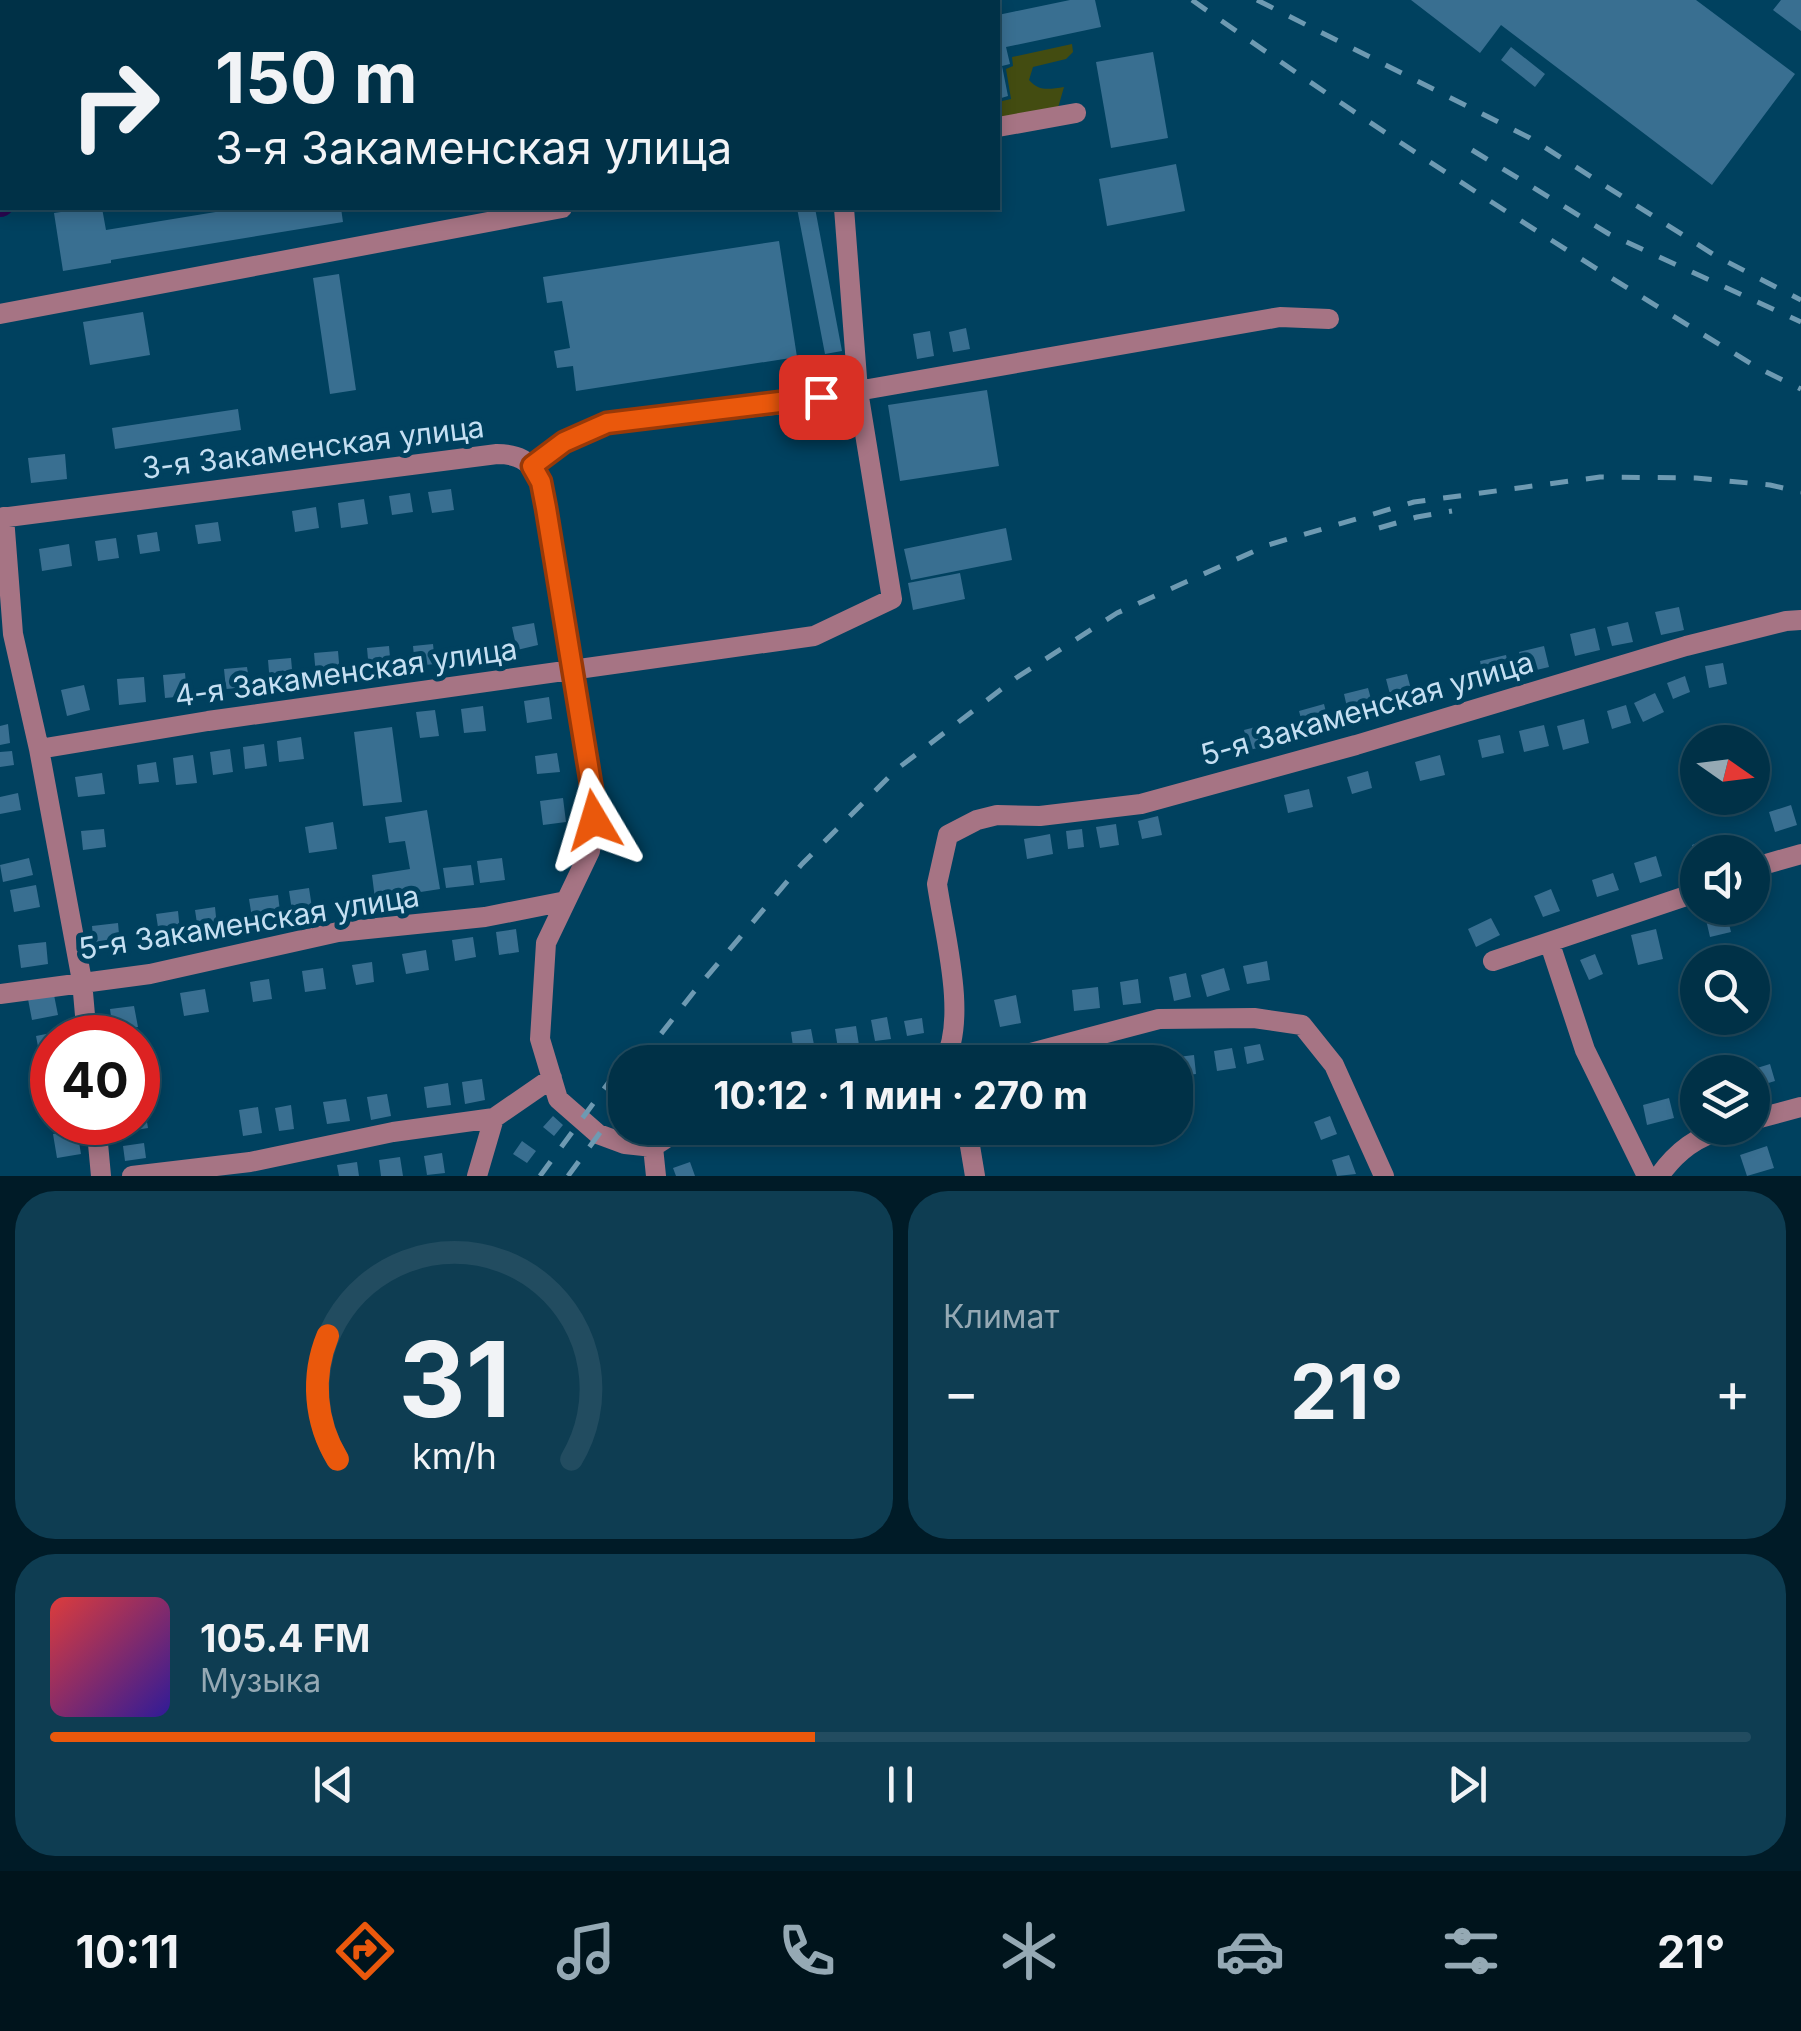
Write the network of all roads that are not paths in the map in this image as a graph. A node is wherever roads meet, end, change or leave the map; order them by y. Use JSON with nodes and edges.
{"nodes":[{"id":1,"x":1076,"y":113,"type":"dead end"},
{"id":2,"x":1000,"y":126,"type":"edge"},
{"id":3,"x":551,"y":210,"type":"edge"},
{"id":4,"x":844,"y":210,"type":"edge"},
{"id":5,"x":0,"y":314,"type":"edge"},
{"id":6,"x":1329,"y":319,"type":"dead end"},
{"id":7,"x":858,"y":390,"type":"junction"},
{"id":8,"x":532,"y":466,"type":"junction"},
{"id":9,"x":2,"y":518,"type":"edge"},
{"id":10,"x":1801,"y":620,"type":"edge"},
{"id":11,"x":573,"y":672,"type":"junction"},
{"id":12,"x":39,"y":749,"type":"junction"},
{"id":13,"x":1801,"y":854,"type":"edge"},
{"id":14,"x":1770,"y":863,"type":"edge"},
{"id":15,"x":1680,"y":898,"type":"edge"},
{"id":16,"x":566,"y":901,"type":"junction"},
{"id":17,"x":1550,"y":944,"type":"junction"},
{"id":18,"x":1493,"y":961,"type":"dead end"},
{"id":19,"x":82,"y":981,"type":"junction"},
{"id":20,"x":0,"y":994,"type":"edge"},
{"id":21,"x":86,"y":1015,"type":"edge"},
{"id":22,"x":952,"y":1045,"type":"edge"},
{"id":23,"x":1062,"y":1045,"type":"edge"},
{"id":24,"x":552,"y":1078,"type":"junction"},
{"id":25,"x":1801,"y":1107,"type":"edge"},
{"id":26,"x":1770,"y":1115,"type":"edge"},
{"id":27,"x":494,"y":1118,"type":"junction"},
{"id":28,"x":98,"y":1145,"type":"edge"},
{"id":29,"x":656,"y":1145,"type":"edge"},
{"id":30,"x":970,"y":1145,"type":"edge"},
{"id":31,"x":1688,"y":1145,"type":"edge"},
{"id":32,"x":653,"y":1147,"type":"junction"},
{"id":33,"x":101,"y":1176,"type":"edge"},
{"id":34,"x":132,"y":1176,"type":"edge"},
{"id":35,"x":477,"y":1176,"type":"edge"},
{"id":36,"x":656,"y":1176,"type":"edge"},
{"id":37,"x":975,"y":1176,"type":"edge"},
{"id":38,"x":1384,"y":1176,"type":"edge"},
{"id":39,"x":1647,"y":1176,"type":"edge"},
{"id":40,"x":1659,"y":1176,"type":"edge"}],
"edges":[{"from":1,"to":2,"type":"street"},
{"from":3,"to":5,"type":"street"},
{"from":4,"to":7,"type":"street"},
{"from":6,"to":7,"type":"street"},
{"from":7,"to":8,"type":"street"},
{"from":7,"to":11,"type":"street","name":"4-я Закаменская улица"},
{"from":8,"to":9,"type":"street","name":"3-я Закаменская улица"},
{"from":8,"to":11,"type":"street"},
{"from":9,"to":12,"type":"street"},
{"from":10,"to":22,"type":"street","name":"5-я Закаменская улица"},
{"from":11,"to":12,"type":"street","name":"4-я Закаменская улица"},
{"from":11,"to":16,"type":"street"},
{"from":12,"to":19,"type":"street"},
{"from":13,"to":14,"type":"street"},
{"from":15,"to":17,"type":"street"},
{"from":16,"to":19,"type":"street","name":"5-я Закаменская улица"},
{"from":16,"to":24,"type":"street"},
{"from":17,"to":18,"type":"street"},
{"from":17,"to":39,"type":"street"},
{"from":19,"to":20,"type":"street","name":"5-я Закаменская улица"},
{"from":19,"to":21,"type":"street"},
{"from":23,"to":38,"type":"street"},
{"from":24,"to":27,"type":"street"},
{"from":24,"to":32,"type":"street"},
{"from":25,"to":26,"type":"street"},
{"from":27,"to":34,"type":"street"},
{"from":27,"to":35,"type":"street"},
{"from":28,"to":33,"type":"street"},
{"from":29,"to":32,"type":"street"},
{"from":30,"to":37,"type":"street"},
{"from":31,"to":40,"type":"street"},
{"from":32,"to":36,"type":"street"}]}
